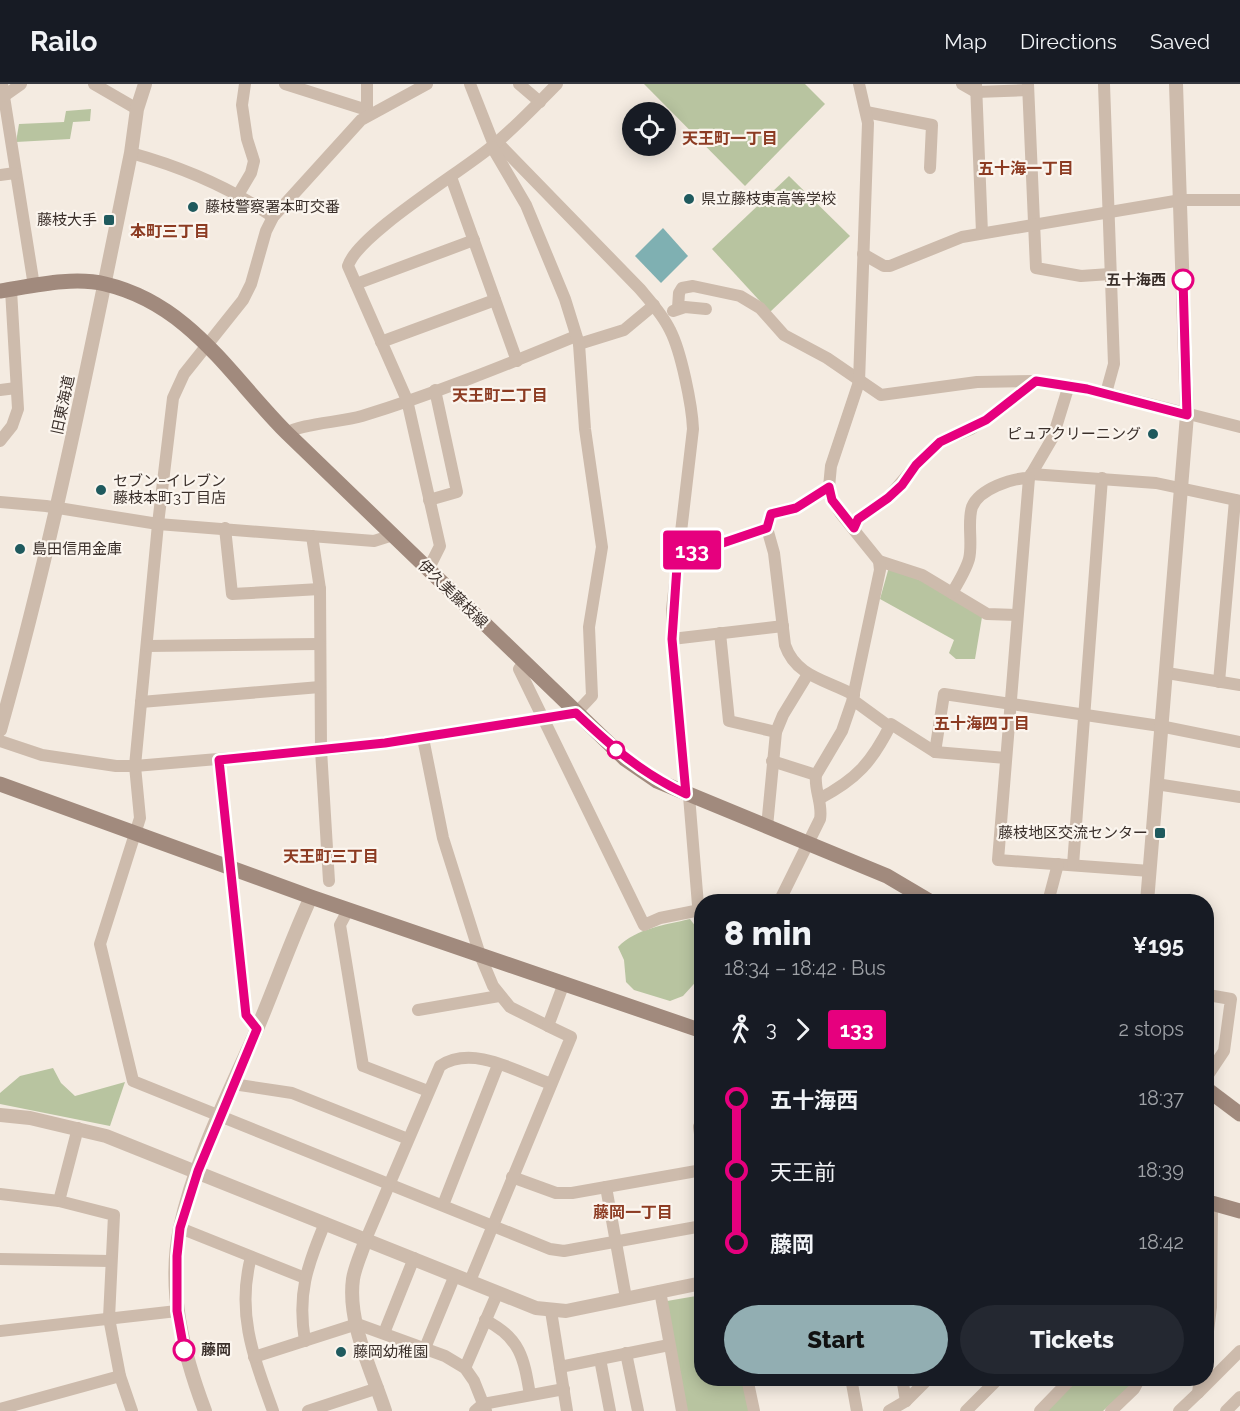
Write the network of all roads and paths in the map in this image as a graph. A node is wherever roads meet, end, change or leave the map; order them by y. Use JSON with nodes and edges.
{"nodes":[{"id":1,"x":21,"y":84,"type":"edge"},
{"id":2,"x":94,"y":84,"type":"edge"},
{"id":3,"x":144,"y":84,"type":"edge"},
{"id":4,"x":244,"y":84,"type":"edge"},
{"id":5,"x":285,"y":84,"type":"edge"},
{"id":6,"x":367,"y":84,"type":"edge"},
{"id":7,"x":427,"y":84,"type":"edge"},
{"id":8,"x":470,"y":84,"type":"edge"},
{"id":9,"x":519,"y":84,"type":"edge"},
{"id":10,"x":558,"y":84,"type":"edge"},
{"id":11,"x":859,"y":84,"type":"edge"},
{"id":12,"x":962,"y":84,"type":"edge"},
{"id":13,"x":1104,"y":84,"type":"edge"},
{"id":14,"x":1176,"y":84,"type":"edge"},
{"id":15,"x":1028,"y":87,"type":"edge"},
{"id":16,"x":976,"y":88,"type":"edge"},
{"id":17,"x":3,"y":90,"type":"edge"},
{"id":18,"x":540,"y":102,"type":"junction"},
{"id":19,"x":137,"y":109,"type":"junction"},
{"id":20,"x":867,"y":112,"type":"junction"},
{"id":21,"x":367,"y":113,"type":"junction"},
{"id":22,"x":494,"y":145,"type":"junction"},
{"id":23,"x":131,"y":153,"type":"junction"},
{"id":24,"x":930,"y":168,"type":"dead end"},
{"id":25,"x":15,"y":173,"type":"junction"},
{"id":26,"x":0,"y":175,"type":"edge"},
{"id":27,"x":451,"y":177,"type":"junction"},
{"id":28,"x":238,"y":195,"type":"junction"},
{"id":29,"x":1180,"y":200,"type":"junction"},
{"id":30,"x":1240,"y":201,"type":"edge"},
{"id":31,"x":1107,"y":212,"type":"junction"},
{"id":32,"x":273,"y":217,"type":"junction"},
{"id":33,"x":1033,"y":225,"type":"junction"},
{"id":34,"x":982,"y":233,"type":"junction"},
{"id":35,"x":474,"y":240,"type":"junction"},
{"id":36,"x":863,"y":254,"type":"junction"},
{"id":37,"x":1110,"y":274,"type":"junction"},
{"id":38,"x":104,"y":284,"type":"junction"},
{"id":39,"x":356,"y":284,"type":"junction"},
{"id":40,"x":34,"y":286,"type":"junction"},
{"id":41,"x":6,"y":290,"type":"edge"},
{"id":42,"x":495,"y":300,"type":"junction"},
{"id":43,"x":678,"y":308,"type":"junction"},
{"id":44,"x":706,"y":309,"type":"dead end"},
{"id":45,"x":658,"y":310,"type":"junction"},
{"id":46,"x":578,"y":340,"type":"junction"},
{"id":47,"x":381,"y":342,"type":"junction"},
{"id":48,"x":206,"y":344,"type":"junction"},
{"id":49,"x":517,"y":361,"type":"junction"},
{"id":50,"x":1036,"y":381,"type":"junction"},
{"id":51,"x":859,"y":382,"type":"junction"},
{"id":52,"x":1069,"y":385,"type":"junction"},
{"id":53,"x":16,"y":388,"type":"junction"},
{"id":54,"x":0,"y":390,"type":"edge"},
{"id":55,"x":435,"y":390,"type":"junction"},
{"id":56,"x":1106,"y":393,"type":"junction"},
{"id":57,"x":407,"y":400,"type":"junction"},
{"id":58,"x":1187,"y":415,"type":"junction"},
{"id":59,"x":1240,"y":427,"type":"edge"},
{"id":60,"x":288,"y":433,"type":"junction"},
{"id":61,"x":0,"y":441,"type":"edge"},
{"id":62,"x":1030,"y":476,"type":"junction"},
{"id":63,"x":1102,"y":478,"type":"junction"},
{"id":64,"x":829,"y":487,"type":"junction"},
{"id":65,"x":1183,"y":488,"type":"junction"},
{"id":66,"x":429,"y":500,"type":"junction"},
{"id":67,"x":1238,"y":500,"type":"edge"},
{"id":68,"x":0,"y":502,"type":"edge"},
{"id":69,"x":58,"y":509,"type":"junction"},
{"id":70,"x":158,"y":524,"type":"junction"},
{"id":71,"x":225,"y":528,"type":"junction"},
{"id":72,"x":767,"y":528,"type":"junction"},
{"id":73,"x":854,"y":528,"type":"junction"},
{"id":74,"x":393,"y":535,"type":"junction"},
{"id":75,"x":312,"y":536,"type":"junction"},
{"id":76,"x":678,"y":552,"type":"junction"},
{"id":77,"x":879,"y":561,"type":"junction"},
{"id":78,"x":428,"y":570,"type":"junction"},
{"id":79,"x":320,"y":588,"type":"junction"},
{"id":80,"x":952,"y":593,"type":"junction"},
{"id":81,"x":1017,"y":615,"type":"junction"},
{"id":82,"x":783,"y":626,"type":"junction"},
{"id":83,"x":720,"y":633,"type":"junction"},
{"id":84,"x":672,"y":639,"type":"junction"},
{"id":85,"x":319,"y":644,"type":"junction"},
{"id":86,"x":147,"y":646,"type":"junction"},
{"id":87,"x":524,"y":662,"type":"junction"},
{"id":88,"x":1167,"y":673,"type":"junction"},
{"id":89,"x":808,"y":674,"type":"junction"},
{"id":90,"x":1219,"y":682,"type":"junction"},
{"id":91,"x":1240,"y":685,"type":"edge"},
{"id":92,"x":320,"y":687,"type":"junction"},
{"id":93,"x":853,"y":698,"type":"junction"},
{"id":94,"x":141,"y":702,"type":"junction"},
{"id":95,"x":1010,"y":703,"type":"junction"},
{"id":96,"x":576,"y":713,"type":"junction"},
{"id":97,"x":1085,"y":715,"type":"junction"},
{"id":98,"x":542,"y":719,"type":"junction"},
{"id":99,"x":1160,"y":726,"type":"junction"},
{"id":100,"x":890,"y":727,"type":"junction"},
{"id":101,"x":0,"y":730,"type":"edge"},
{"id":102,"x":776,"y":732,"type":"junction"},
{"id":103,"x":423,"y":738,"type":"junction"},
{"id":104,"x":0,"y":741,"type":"edge"},
{"id":105,"x":1240,"y":742,"type":"edge"},
{"id":106,"x":321,"y":750,"type":"junction"},
{"id":107,"x":935,"y":752,"type":"junction"},
{"id":108,"x":1006,"y":758,"type":"junction"},
{"id":109,"x":219,"y":760,"type":"junction"},
{"id":110,"x":772,"y":761,"type":"junction"},
{"id":111,"x":135,"y":765,"type":"junction"},
{"id":112,"x":816,"y":775,"type":"junction"},
{"id":113,"x":0,"y":784,"type":"edge"},
{"id":114,"x":1156,"y":784,"type":"junction"},
{"id":115,"x":688,"y":795,"type":"junction"},
{"id":116,"x":1240,"y":797,"type":"edge"},
{"id":117,"x":819,"y":799,"type":"junction"},
{"id":118,"x":767,"y":827,"type":"junction"},
{"id":119,"x":135,"y":833,"type":"junction"},
{"id":120,"x":809,"y":845,"type":"junction"},
{"id":121,"x":1058,"y":864,"type":"junction"},
{"id":122,"x":1073,"y":865,"type":"junction"},
{"id":123,"x":231,"y":868,"type":"junction"},
{"id":124,"x":1150,"y":870,"type":"junction"},
{"id":125,"x":329,"y":881,"type":"dead end"},
{"id":126,"x":699,"y":894,"type":"edge"},
{"id":127,"x":783,"y":894,"type":"edge"},
{"id":128,"x":917,"y":894,"type":"edge"},
{"id":129,"x":1050,"y":894,"type":"edge"},
{"id":130,"x":1148,"y":894,"type":"edge"},
{"id":131,"x":311,"y":897,"type":"junction"},
{"id":132,"x":348,"y":910,"type":"junction"},
{"id":133,"x":694,"y":914,"type":"edge"},
{"id":134,"x":480,"y":955,"type":"junction"},
{"id":135,"x":564,"y":983,"type":"junction"},
{"id":136,"x":499,"y":996,"type":"junction"},
{"id":137,"x":1214,"y":996,"type":"edge"},
{"id":138,"x":418,"y":1010,"type":"dead end"},
{"id":139,"x":548,"y":1026,"type":"junction"},
{"id":140,"x":694,"y":1028,"type":"edge"},
{"id":141,"x":257,"y":1029,"type":"junction"},
{"id":142,"x":498,"y":1065,"type":"junction"},
{"id":143,"x":1214,"y":1066,"type":"edge"},
{"id":144,"x":233,"y":1084,"type":"junction"},
{"id":145,"x":551,"y":1084,"type":"junction"},
{"id":146,"x":428,"y":1091,"type":"junction"},
{"id":147,"x":1214,"y":1094,"type":"edge"},
{"id":148,"x":1240,"y":1114,"type":"edge"},
{"id":149,"x":0,"y":1115,"type":"edge"},
{"id":150,"x":220,"y":1116,"type":"junction"},
{"id":151,"x":78,"y":1128,"type":"junction"},
{"id":152,"x":408,"y":1138,"type":"junction"},
{"id":153,"x":198,"y":1171,"type":"junction"},
{"id":154,"x":694,"y":1171,"type":"edge"},
{"id":155,"x":512,"y":1177,"type":"junction"},
{"id":156,"x":389,"y":1186,"type":"junction"},
{"id":157,"x":606,"y":1186,"type":"junction"},
{"id":158,"x":0,"y":1194,"type":"edge"},
{"id":159,"x":59,"y":1201,"type":"junction"},
{"id":160,"x":1214,"y":1204,"type":"edge"},
{"id":161,"x":443,"y":1205,"type":"junction"},
{"id":162,"x":1240,"y":1211,"type":"edge"},
{"id":163,"x":325,"y":1222,"type":"junction"},
{"id":164,"x":492,"y":1226,"type":"junction"},
{"id":165,"x":694,"y":1227,"type":"edge"},
{"id":166,"x":180,"y":1228,"type":"junction"},
{"id":167,"x":366,"y":1239,"type":"junction"},
{"id":168,"x":616,"y":1242,"type":"junction"},
{"id":169,"x":251,"y":1257,"type":"junction"},
{"id":170,"x":414,"y":1258,"type":"junction"},
{"id":171,"x":0,"y":1259,"type":"edge"},
{"id":172,"x":110,"y":1261,"type":"junction"},
{"id":173,"x":455,"y":1275,"type":"junction"},
{"id":174,"x":304,"y":1278,"type":"junction"},
{"id":175,"x":470,"y":1281,"type":"junction"},
{"id":176,"x":694,"y":1284,"type":"edge"},
{"id":177,"x":660,"y":1291,"type":"junction"},
{"id":178,"x":497,"y":1294,"type":"junction"},
{"id":179,"x":626,"y":1298,"type":"junction"},
{"id":180,"x":177,"y":1311,"type":"junction"},
{"id":181,"x":551,"y":1311,"type":"junction"},
{"id":182,"x":109,"y":1318,"type":"junction"},
{"id":183,"x":485,"y":1320,"type":"junction"},
{"id":184,"x":357,"y":1324,"type":"junction"},
{"id":185,"x":0,"y":1331,"type":"edge"},
{"id":186,"x":384,"y":1334,"type":"junction"},
{"id":187,"x":305,"y":1341,"type":"junction"},
{"id":188,"x":669,"y":1345,"type":"junction"},
{"id":189,"x":425,"y":1348,"type":"junction"},
{"id":190,"x":1240,"y":1351,"type":"edge"},
{"id":191,"x":626,"y":1353,"type":"junction"},
{"id":192,"x":254,"y":1357,"type":"junction"},
{"id":193,"x":600,"y":1359,"type":"junction"},
{"id":194,"x":560,"y":1367,"type":"junction"},
{"id":195,"x":465,"y":1368,"type":"junction"},
{"id":196,"x":120,"y":1376,"type":"junction"},
{"id":197,"x":1214,"y":1376,"type":"edge"},
{"id":198,"x":749,"y":1386,"type":"edge"},
{"id":199,"x":852,"y":1386,"type":"edge"},
{"id":200,"x":903,"y":1386,"type":"edge"},
{"id":201,"x":920,"y":1386,"type":"edge"},
{"id":202,"x":991,"y":1386,"type":"edge"},
{"id":203,"x":1064,"y":1386,"type":"edge"},
{"id":204,"x":1136,"y":1386,"type":"edge"},
{"id":205,"x":1199,"y":1386,"type":"edge"},
{"id":206,"x":1204,"y":1386,"type":"edge"},
{"id":207,"x":378,"y":1388,"type":"junction"},
{"id":208,"x":564,"y":1389,"type":"junction"},
{"id":209,"x":1198,"y":1392,"type":"junction"},
{"id":210,"x":530,"y":1395,"type":"junction"},
{"id":211,"x":1240,"y":1397,"type":"edge"},
{"id":212,"x":906,"y":1401,"type":"junction"},
{"id":213,"x":329,"y":1408,"type":"edge"},
{"id":214,"x":0,"y":1409,"type":"edge"},
{"id":215,"x":482,"y":1409,"type":"edge"},
{"id":216,"x":132,"y":1411,"type":"edge"},
{"id":217,"x":205,"y":1411,"type":"edge"},
{"id":218,"x":273,"y":1411,"type":"edge"},
{"id":219,"x":308,"y":1411,"type":"edge"},
{"id":220,"x":385,"y":1411,"type":"edge"},
{"id":221,"x":567,"y":1411,"type":"edge"},
{"id":222,"x":610,"y":1411,"type":"edge"},
{"id":223,"x":638,"y":1411,"type":"edge"},
{"id":224,"x":682,"y":1411,"type":"edge"},
{"id":225,"x":754,"y":1411,"type":"edge"},
{"id":226,"x":857,"y":1411,"type":"edge"},
{"id":227,"x":889,"y":1411,"type":"edge"},
{"id":228,"x":966,"y":1411,"type":"edge"},
{"id":229,"x":1040,"y":1411,"type":"edge"},
{"id":230,"x":1111,"y":1411,"type":"edge"},
{"id":231,"x":1179,"y":1411,"type":"edge"},
{"id":232,"x":1226,"y":1411,"type":"edge"}],
"edges":[{"from":1,"to":17,"type":"street"},
{"from":2,"to":19,"type":"street"},
{"from":3,"to":19,"type":"street","name":"旧東海道"},
{"from":4,"to":28,"type":"street"},
{"from":5,"to":21,"type":"street"},
{"from":6,"to":21,"type":"street"},
{"from":7,"to":21,"type":"street"},
{"from":8,"to":22,"type":"street"},
{"from":9,"to":18,"type":"street"},
{"from":10,"to":18,"type":"street"},
{"from":11,"to":20,"type":"street"},
{"from":12,"to":16,"type":"street"},
{"from":13,"to":31,"type":"street"},
{"from":14,"to":29,"type":"street"},
{"from":15,"to":16,"type":"street"},
{"from":15,"to":33,"type":"street"},
{"from":16,"to":34,"type":"street"},
{"from":17,"to":25,"type":"street"},
{"from":18,"to":22,"type":"street"},
{"from":19,"to":23,"type":"street","name":"旧東海道"},
{"from":20,"to":24,"type":"street"},
{"from":20,"to":36,"type":"street"},
{"from":21,"to":32,"type":"street"},
{"from":22,"to":27,"type":"street"},
{"from":22,"to":45,"type":"street"},
{"from":22,"to":46,"type":"street"},
{"from":23,"to":28,"type":"street"},
{"from":23,"to":38,"type":"street","name":"旧東海道"},
{"from":25,"to":26,"type":"street"},
{"from":25,"to":40,"type":"street"},
{"from":27,"to":35,"type":"street"},
{"from":27,"to":39,"type":"street"},
{"from":28,"to":32,"type":"street"},
{"from":29,"to":30,"type":"street"},
{"from":29,"to":31,"type":"street"},
{"from":29,"to":58,"type":"street"},
{"from":31,"to":33,"type":"street"},
{"from":31,"to":37,"type":"street"},
{"from":32,"to":48,"type":"street"},
{"from":33,"to":34,"type":"street"},
{"from":33,"to":37,"type":"street"},
{"from":34,"to":36,"type":"street"},
{"from":35,"to":39,"type":"street"},
{"from":35,"to":42,"type":"street"},
{"from":36,"to":51,"type":"street"},
{"from":37,"to":56,"type":"street"},
{"from":38,"to":40,"type":"main road","name":"伊久美藤枝線"},
{"from":38,"to":48,"type":"main road","name":"伊久美藤枝線"},
{"from":38,"to":69,"type":"street","name":"旧東海道"},
{"from":39,"to":47,"type":"street"},
{"from":40,"to":41,"type":"main road","name":"伊久美藤枝線"},
{"from":41,"to":53,"type":"street"},
{"from":42,"to":47,"type":"street"},
{"from":42,"to":49,"type":"street"},
{"from":43,"to":44,"type":"street"},
{"from":43,"to":45,"type":"street"},
{"from":43,"to":51,"type":"street"},
{"from":45,"to":46,"type":"street"},
{"from":45,"to":76,"type":"street"},
{"from":46,"to":49,"type":"street"},
{"from":46,"to":96,"type":"street"},
{"from":47,"to":57,"type":"street"},
{"from":48,"to":60,"type":"main road","name":"伊久美藤枝線"},
{"from":48,"to":70,"type":"street"},
{"from":49,"to":55,"type":"street"},
{"from":50,"to":51,"type":"street"},
{"from":50,"to":52,"type":"street"},
{"from":50,"to":73,"type":"street"},
{"from":51,"to":64,"type":"street"},
{"from":52,"to":56,"type":"street"},
{"from":52,"to":62,"type":"street"},
{"from":53,"to":54,"type":"street"},
{"from":53,"to":61,"type":"street"},
{"from":55,"to":57,"type":"street"},
{"from":55,"to":66,"type":"street"},
{"from":56,"to":58,"type":"street"},
{"from":57,"to":60,"type":"street"},
{"from":57,"to":66,"type":"street"},
{"from":58,"to":59,"type":"street"},
{"from":58,"to":65,"type":"street"},
{"from":60,"to":74,"type":"main road","name":"伊久美藤枝線"},
{"from":62,"to":63,"type":"street"},
{"from":62,"to":80,"type":"street"},
{"from":62,"to":81,"type":"street"},
{"from":63,"to":65,"type":"street"},
{"from":63,"to":97,"type":"street"},
{"from":64,"to":72,"type":"street"},
{"from":64,"to":73,"type":"street"},
{"from":65,"to":67,"type":"street"},
{"from":65,"to":88,"type":"street"},
{"from":66,"to":78,"type":"street"},
{"from":67,"to":90,"type":"street"},
{"from":68,"to":69,"type":"street"},
{"from":69,"to":70,"type":"street"},
{"from":69,"to":101,"type":"street","name":"旧東海道"},
{"from":70,"to":71,"type":"street"},
{"from":70,"to":86,"type":"street"},
{"from":71,"to":75,"type":"street"},
{"from":71,"to":79,"type":"street"},
{"from":72,"to":76,"type":"street"},
{"from":72,"to":82,"type":"street"},
{"from":73,"to":77,"type":"street"},
{"from":74,"to":75,"type":"street"},
{"from":74,"to":78,"type":"main road","name":"伊久美藤枝線"},
{"from":75,"to":79,"type":"street"},
{"from":76,"to":84,"type":"street"},
{"from":77,"to":80,"type":"street"},
{"from":77,"to":93,"type":"street"},
{"from":78,"to":87,"type":"main road","name":"伊久美藤枝線"},
{"from":79,"to":85,"type":"street"},
{"from":80,"to":81,"type":"street"},
{"from":81,"to":95,"type":"street"},
{"from":82,"to":83,"type":"street"},
{"from":82,"to":89,"type":"street"},
{"from":83,"to":84,"type":"street"},
{"from":83,"to":102,"type":"street"},
{"from":84,"to":115,"type":"street"},
{"from":85,"to":86,"type":"street"},
{"from":85,"to":92,"type":"street"},
{"from":86,"to":94,"type":"street"},
{"from":87,"to":96,"type":"main road","name":"伊久美藤枝線"},
{"from":87,"to":98,"type":"street"},
{"from":88,"to":90,"type":"street"},
{"from":88,"to":99,"type":"street"},
{"from":89,"to":93,"type":"street"},
{"from":89,"to":102,"type":"street"},
{"from":90,"to":91,"type":"street"},
{"from":92,"to":94,"type":"street"},
{"from":92,"to":106,"type":"street"},
{"from":93,"to":100,"type":"street"},
{"from":93,"to":112,"type":"street"},
{"from":94,"to":111,"type":"street"},
{"from":95,"to":97,"type":"street"},
{"from":95,"to":107,"type":"street"},
{"from":95,"to":108,"type":"street"},
{"from":96,"to":98,"type":"street"},
{"from":96,"to":115,"type":"main road","name":"伊久美藤枝線"},
{"from":97,"to":99,"type":"street"},
{"from":97,"to":122,"type":"street"},
{"from":98,"to":103,"type":"street"},
{"from":98,"to":133,"type":"street"},
{"from":99,"to":105,"type":"street"},
{"from":99,"to":114,"type":"street"},
{"from":100,"to":107,"type":"street"},
{"from":100,"to":117,"type":"street"},
{"from":102,"to":110,"type":"street"},
{"from":103,"to":106,"type":"street"},
{"from":103,"to":134,"type":"street"},
{"from":104,"to":111,"type":"street"},
{"from":106,"to":109,"type":"street"},
{"from":106,"to":125,"type":"street"},
{"from":107,"to":108,"type":"street"},
{"from":108,"to":121,"type":"street"},
{"from":109,"to":111,"type":"street"},
{"from":109,"to":123,"type":"street"},
{"from":110,"to":112,"type":"street"},
{"from":110,"to":118,"type":"street"},
{"from":111,"to":119,"type":"street"},
{"from":112,"to":117,"type":"street"},
{"from":113,"to":119,"type":"main road"},
{"from":114,"to":116,"type":"street"},
{"from":114,"to":124,"type":"street"},
{"from":115,"to":118,"type":"main road","name":"伊久美藤枝線"},
{"from":115,"to":126,"type":"street"},
{"from":117,"to":120,"type":"street"},
{"from":118,"to":120,"type":"main road","name":"伊久美藤枝線"},
{"from":119,"to":123,"type":"main road"},
{"from":119,"to":150,"type":"street"},
{"from":120,"to":127,"type":"street"},
{"from":120,"to":128,"type":"main road","name":"伊久美藤枝線"},
{"from":121,"to":122,"type":"street"},
{"from":121,"to":129,"type":"street"},
{"from":122,"to":124,"type":"street"},
{"from":123,"to":131,"type":"main road"},
{"from":123,"to":141,"type":"street"},
{"from":124,"to":130,"type":"street"},
{"from":131,"to":132,"type":"main road"},
{"from":131,"to":141,"type":"street"},
{"from":132,"to":134,"type":"main road"},
{"from":132,"to":146,"type":"street"},
{"from":134,"to":135,"type":"main road"},
{"from":134,"to":136,"type":"street"},
{"from":135,"to":139,"type":"street"},
{"from":135,"to":140,"type":"main road"},
{"from":136,"to":138,"type":"street"},
{"from":136,"to":139,"type":"street"},
{"from":137,"to":143,"type":"street"},
{"from":139,"to":145,"type":"street"},
{"from":141,"to":144,"type":"street"},
{"from":142,"to":145,"type":"street"},
{"from":142,"to":146,"type":"street"},
{"from":142,"to":161,"type":"street"},
{"from":144,"to":150,"type":"street"},
{"from":144,"to":152,"type":"street"},
{"from":145,"to":155,"type":"street"},
{"from":146,"to":152,"type":"street"},
{"from":147,"to":148,"type":"main road"},
{"from":149,"to":151,"type":"street"},
{"from":150,"to":153,"type":"street"},
{"from":150,"to":156,"type":"street"},
{"from":151,"to":153,"type":"street"},
{"from":151,"to":159,"type":"street"},
{"from":152,"to":156,"type":"street"},
{"from":153,"to":163,"type":"street"},
{"from":153,"to":166,"type":"street"},
{"from":154,"to":157,"type":"street"},
{"from":155,"to":157,"type":"street"},
{"from":155,"to":164,"type":"street"},
{"from":156,"to":161,"type":"street"},
{"from":156,"to":167,"type":"street"},
{"from":157,"to":168,"type":"street"},
{"from":158,"to":159,"type":"street"},
{"from":159,"to":172,"type":"street"},
{"from":160,"to":162,"type":"main road"},
{"from":161,"to":164,"type":"street"},
{"from":163,"to":167,"type":"street"},
{"from":163,"to":174,"type":"street"},
{"from":164,"to":168,"type":"street"},
{"from":164,"to":175,"type":"street"},
{"from":165,"to":168,"type":"street"},
{"from":166,"to":169,"type":"street"},
{"from":166,"to":180,"type":"street"},
{"from":167,"to":170,"type":"street"},
{"from":167,"to":184,"type":"street"},
{"from":168,"to":179,"type":"street"},
{"from":169,"to":174,"type":"street"},
{"from":169,"to":192,"type":"street"},
{"from":170,"to":173,"type":"street"},
{"from":170,"to":186,"type":"street"},
{"from":171,"to":172,"type":"street"},
{"from":172,"to":182,"type":"street"},
{"from":173,"to":175,"type":"street"},
{"from":173,"to":189,"type":"street"},
{"from":174,"to":187,"type":"street"},
{"from":175,"to":178,"type":"street"},
{"from":176,"to":177,"type":"street"},
{"from":177,"to":179,"type":"street"},
{"from":177,"to":188,"type":"street"},
{"from":178,"to":181,"type":"street"},
{"from":178,"to":183,"type":"street"},
{"from":179,"to":181,"type":"street"},
{"from":180,"to":182,"type":"street"},
{"from":180,"to":217,"type":"street"},
{"from":181,"to":194,"type":"street"},
{"from":182,"to":185,"type":"street"},
{"from":182,"to":196,"type":"street"},
{"from":183,"to":195,"type":"street"},
{"from":183,"to":210,"type":"street"},
{"from":184,"to":186,"type":"street"},
{"from":184,"to":187,"type":"street"},
{"from":184,"to":207,"type":"street"},
{"from":186,"to":189,"type":"street"},
{"from":187,"to":192,"type":"street"},
{"from":188,"to":191,"type":"street"},
{"from":188,"to":224,"type":"street"},
{"from":189,"to":195,"type":"street"},
{"from":190,"to":197,"type":"street"},
{"from":191,"to":193,"type":"street"},
{"from":191,"to":223,"type":"street"},
{"from":192,"to":218,"type":"street"},
{"from":193,"to":194,"type":"street"},
{"from":193,"to":222,"type":"street"},
{"from":194,"to":208,"type":"street"},
{"from":195,"to":215,"type":"street"},
{"from":196,"to":214,"type":"street"},
{"from":196,"to":216,"type":"street"},
{"from":198,"to":225,"type":"street"},
{"from":199,"to":226,"type":"street"},
{"from":200,"to":212,"type":"street"},
{"from":201,"to":212,"type":"street"},
{"from":202,"to":228,"type":"street"},
{"from":203,"to":229,"type":"street"},
{"from":204,"to":230,"type":"street"},
{"from":205,"to":209,"type":"street"},
{"from":206,"to":209,"type":"street"},
{"from":207,"to":213,"type":"street"},
{"from":207,"to":220,"type":"street"},
{"from":208,"to":210,"type":"street"},
{"from":208,"to":221,"type":"street"},
{"from":209,"to":231,"type":"street"},
{"from":210,"to":215,"type":"street"},
{"from":211,"to":232,"type":"street"},
{"from":212,"to":227,"type":"street"},
{"from":213,"to":219,"type":"street"}]}
